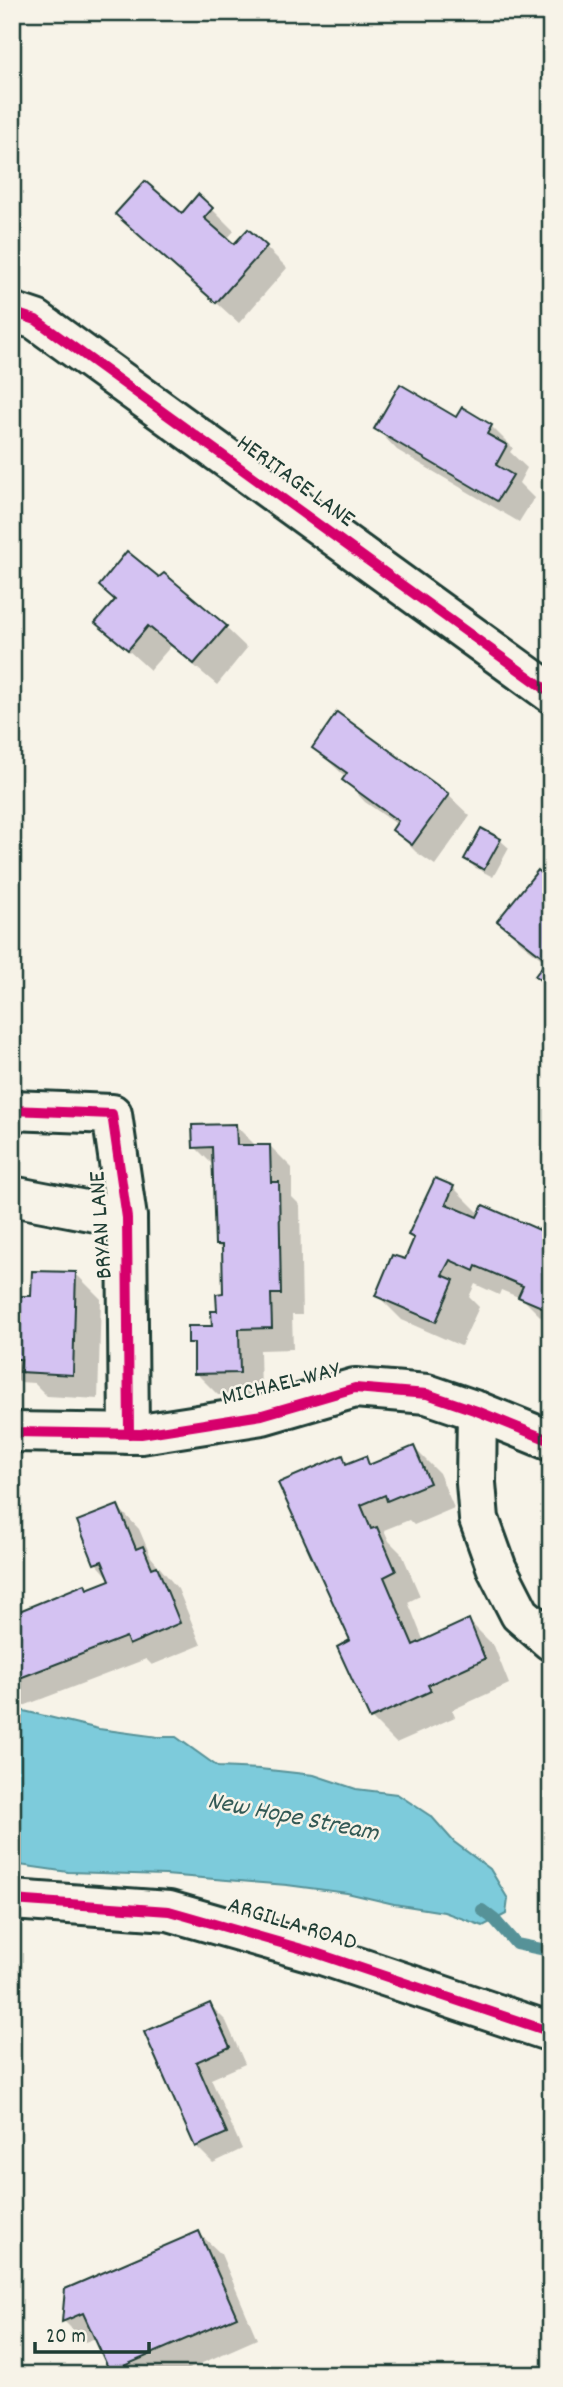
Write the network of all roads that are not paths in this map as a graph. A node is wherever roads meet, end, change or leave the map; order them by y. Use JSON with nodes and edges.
{"nodes":[{"id":1,"x":12,"y":312,"type":"edge"},
{"id":2,"x":551,"y":693,"type":"edge"},
{"id":3,"x":12,"y":1110,"type":"edge"},
{"id":4,"x":12,"y":1196,"type":"edge"},
{"id":5,"x":127,"y":1218,"type":"junction"},
{"id":6,"x":477,"y":1411,"type":"junction"},
{"id":7,"x":12,"y":1432,"type":"edge"},
{"id":8,"x":130,"y":1434,"type":"junction"},
{"id":9,"x":551,"y":1441,"type":"edge"},
{"id":10,"x":551,"y":1641,"type":"edge"},
{"id":11,"x":12,"y":1899,"type":"edge"},
{"id":12,"x":551,"y":2032,"type":"edge"}],
"edges":[{"from":1,"to":2,"type":"street","name":"HERITAGE LANE"},
{"from":3,"to":5,"type":"street","name":"BRYAN LANE"},
{"from":4,"to":5,"type":"street","name":"BRYAN LANE"},
{"from":5,"to":8,"type":"street","name":"BRYAN LANE"},
{"from":6,"to":8,"type":"street","name":"MICHAEL WAY"},
{"from":6,"to":9,"type":"street","name":"MICHAEL WAY"},
{"from":6,"to":10,"type":"street"},
{"from":7,"to":8,"type":"street","name":"MICHAEL WAY"},
{"from":11,"to":12,"type":"street","name":"ARGILLA ROAD"}]}
